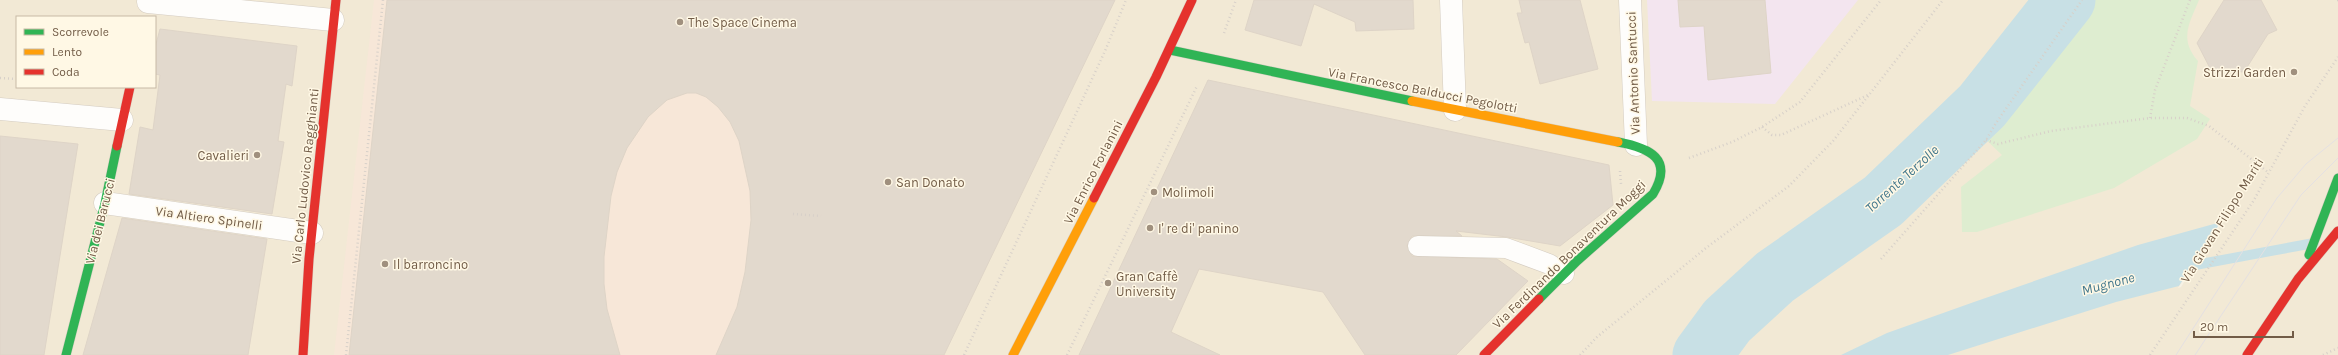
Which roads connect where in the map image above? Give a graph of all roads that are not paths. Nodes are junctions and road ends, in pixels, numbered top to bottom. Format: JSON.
{"nodes":[{"id":1,"x":1192,"y":0,"type":"edge"},
{"id":2,"x":1451,"y":0,"type":"edge"},
{"id":3,"x":1630,"y":0,"type":"edge"},
{"id":4,"x":147,"y":6,"type":"edge"},
{"id":5,"x":334,"y":10,"type":"edge"},
{"id":6,"x":1170,"y":50,"type":"junction"},
{"id":7,"x":130,"y":88,"type":"edge"},
{"id":8,"x":0,"y":109,"type":"edge"},
{"id":9,"x":1455,"y":110,"type":"junction"},
{"id":10,"x":122,"y":120,"type":"junction"},
{"id":11,"x":1636,"y":145,"type":"junction"},
{"id":12,"x":1662,"y":168,"type":"joint"},
{"id":13,"x":2338,"y":178,"type":"edge"},
{"id":14,"x":105,"y":204,"type":"junction"},
{"id":15,"x":2338,"y":231,"type":"edge"},
{"id":16,"x":312,"y":233,"type":"junction"},
{"id":17,"x":1418,"y":246,"type":"dead end"},
{"id":18,"x":1564,"y":274,"type":"junction"},
{"id":19,"x":2298,"y":279,"type":"junction"},
{"id":20,"x":2250,"y":353,"type":"edge"},
{"id":21,"x":66,"y":355,"type":"edge"},
{"id":22,"x":303,"y":355,"type":"edge"},
{"id":23,"x":1013,"y":355,"type":"edge"},
{"id":24,"x":1484,"y":355,"type":"edge"}],
"edges":[{"from":1,"to":6,"type":"street","name":"Via Enrico Forlanini"},
{"from":2,"to":9,"type":"street"},
{"from":3,"to":11,"type":"street","name":"Via Antonio Santucci"},
{"from":4,"to":5,"type":"street"},
{"from":5,"to":16,"type":"street","name":"Via Carlo Ludovico Ragghianti"},
{"from":6,"to":9,"type":"street","name":"Via Francesco Balducci Pegolotti"},
{"from":6,"to":23,"type":"street","name":"Via Enrico Forlanini"},
{"from":7,"to":10,"type":"street","name":"Via dei Barucci"},
{"from":8,"to":10,"type":"street"},
{"from":9,"to":11,"type":"street","name":"Via Francesco Balducci Pegolotti"},
{"from":10,"to":14,"type":"street","name":"Via dei Barucci"},
{"from":11,"to":12,"type":"street","name":"Via Francesco Balducci Pegolotti"},
{"from":12,"to":18,"type":"street","name":"Via Ferdinando Bonaventura Moggi"},
{"from":13,"to":19,"type":"street"},
{"from":14,"to":16,"type":"street","name":"Via Altiero Spinelli"},
{"from":14,"to":21,"type":"street","name":"Via dei Barucci"},
{"from":15,"to":19,"type":"street"},
{"from":16,"to":22,"type":"street","name":"Via Carlo Ludovico Ragghianti"},
{"from":17,"to":18,"type":"lane"},
{"from":18,"to":24,"type":"street","name":"Via Ferdinando Bonaventura Moggi"},
{"from":19,"to":20,"type":"street"}]}
